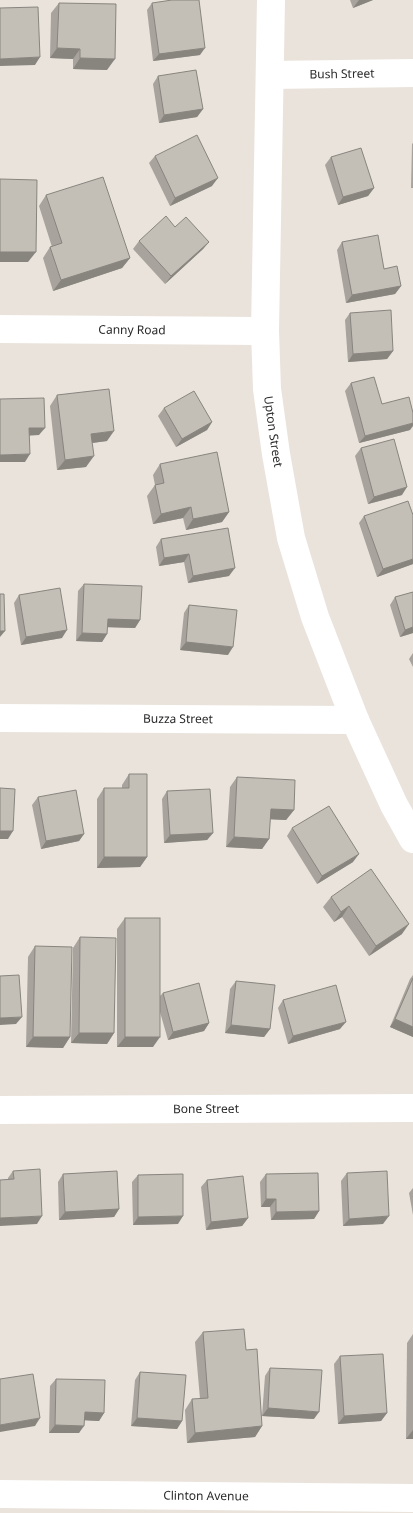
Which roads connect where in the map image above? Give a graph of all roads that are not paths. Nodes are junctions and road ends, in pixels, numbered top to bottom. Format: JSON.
{"nodes":[{"id":1,"x":271,"y":0,"type":"edge"},
{"id":2,"x":413,"y":74,"type":"edge"},
{"id":3,"x":271,"y":75,"type":"junction"},
{"id":4,"x":0,"y":330,"type":"edge"},
{"id":5,"x":266,"y":331,"type":"junction"},
{"id":6,"x":0,"y":718,"type":"edge"},
{"id":7,"x":355,"y":720,"type":"junction"},
{"id":8,"x":413,"y":839,"type":"edge"},
{"id":9,"x":413,"y":1108,"type":"edge"},
{"id":10,"x":0,"y":1110,"type":"edge"},
{"id":11,"x":0,"y":1494,"type":"edge"},
{"id":12,"x":413,"y":1498,"type":"edge"}],
"edges":[{"from":1,"to":3,"type":"street","name":"Upton Street"},
{"from":2,"to":3,"type":"street","name":"Bush Street"},
{"from":3,"to":5,"type":"street","name":"Upton Street"},
{"from":4,"to":5,"type":"street","name":"Canny Road"},
{"from":5,"to":7,"type":"street","name":"Upton Street"},
{"from":6,"to":7,"type":"street","name":"Buzza Street"},
{"from":7,"to":8,"type":"street","name":"Upton Street"},
{"from":9,"to":10,"type":"street","name":"Bone Street"},
{"from":11,"to":12,"type":"street","name":"Clinton Avenue"}]}
